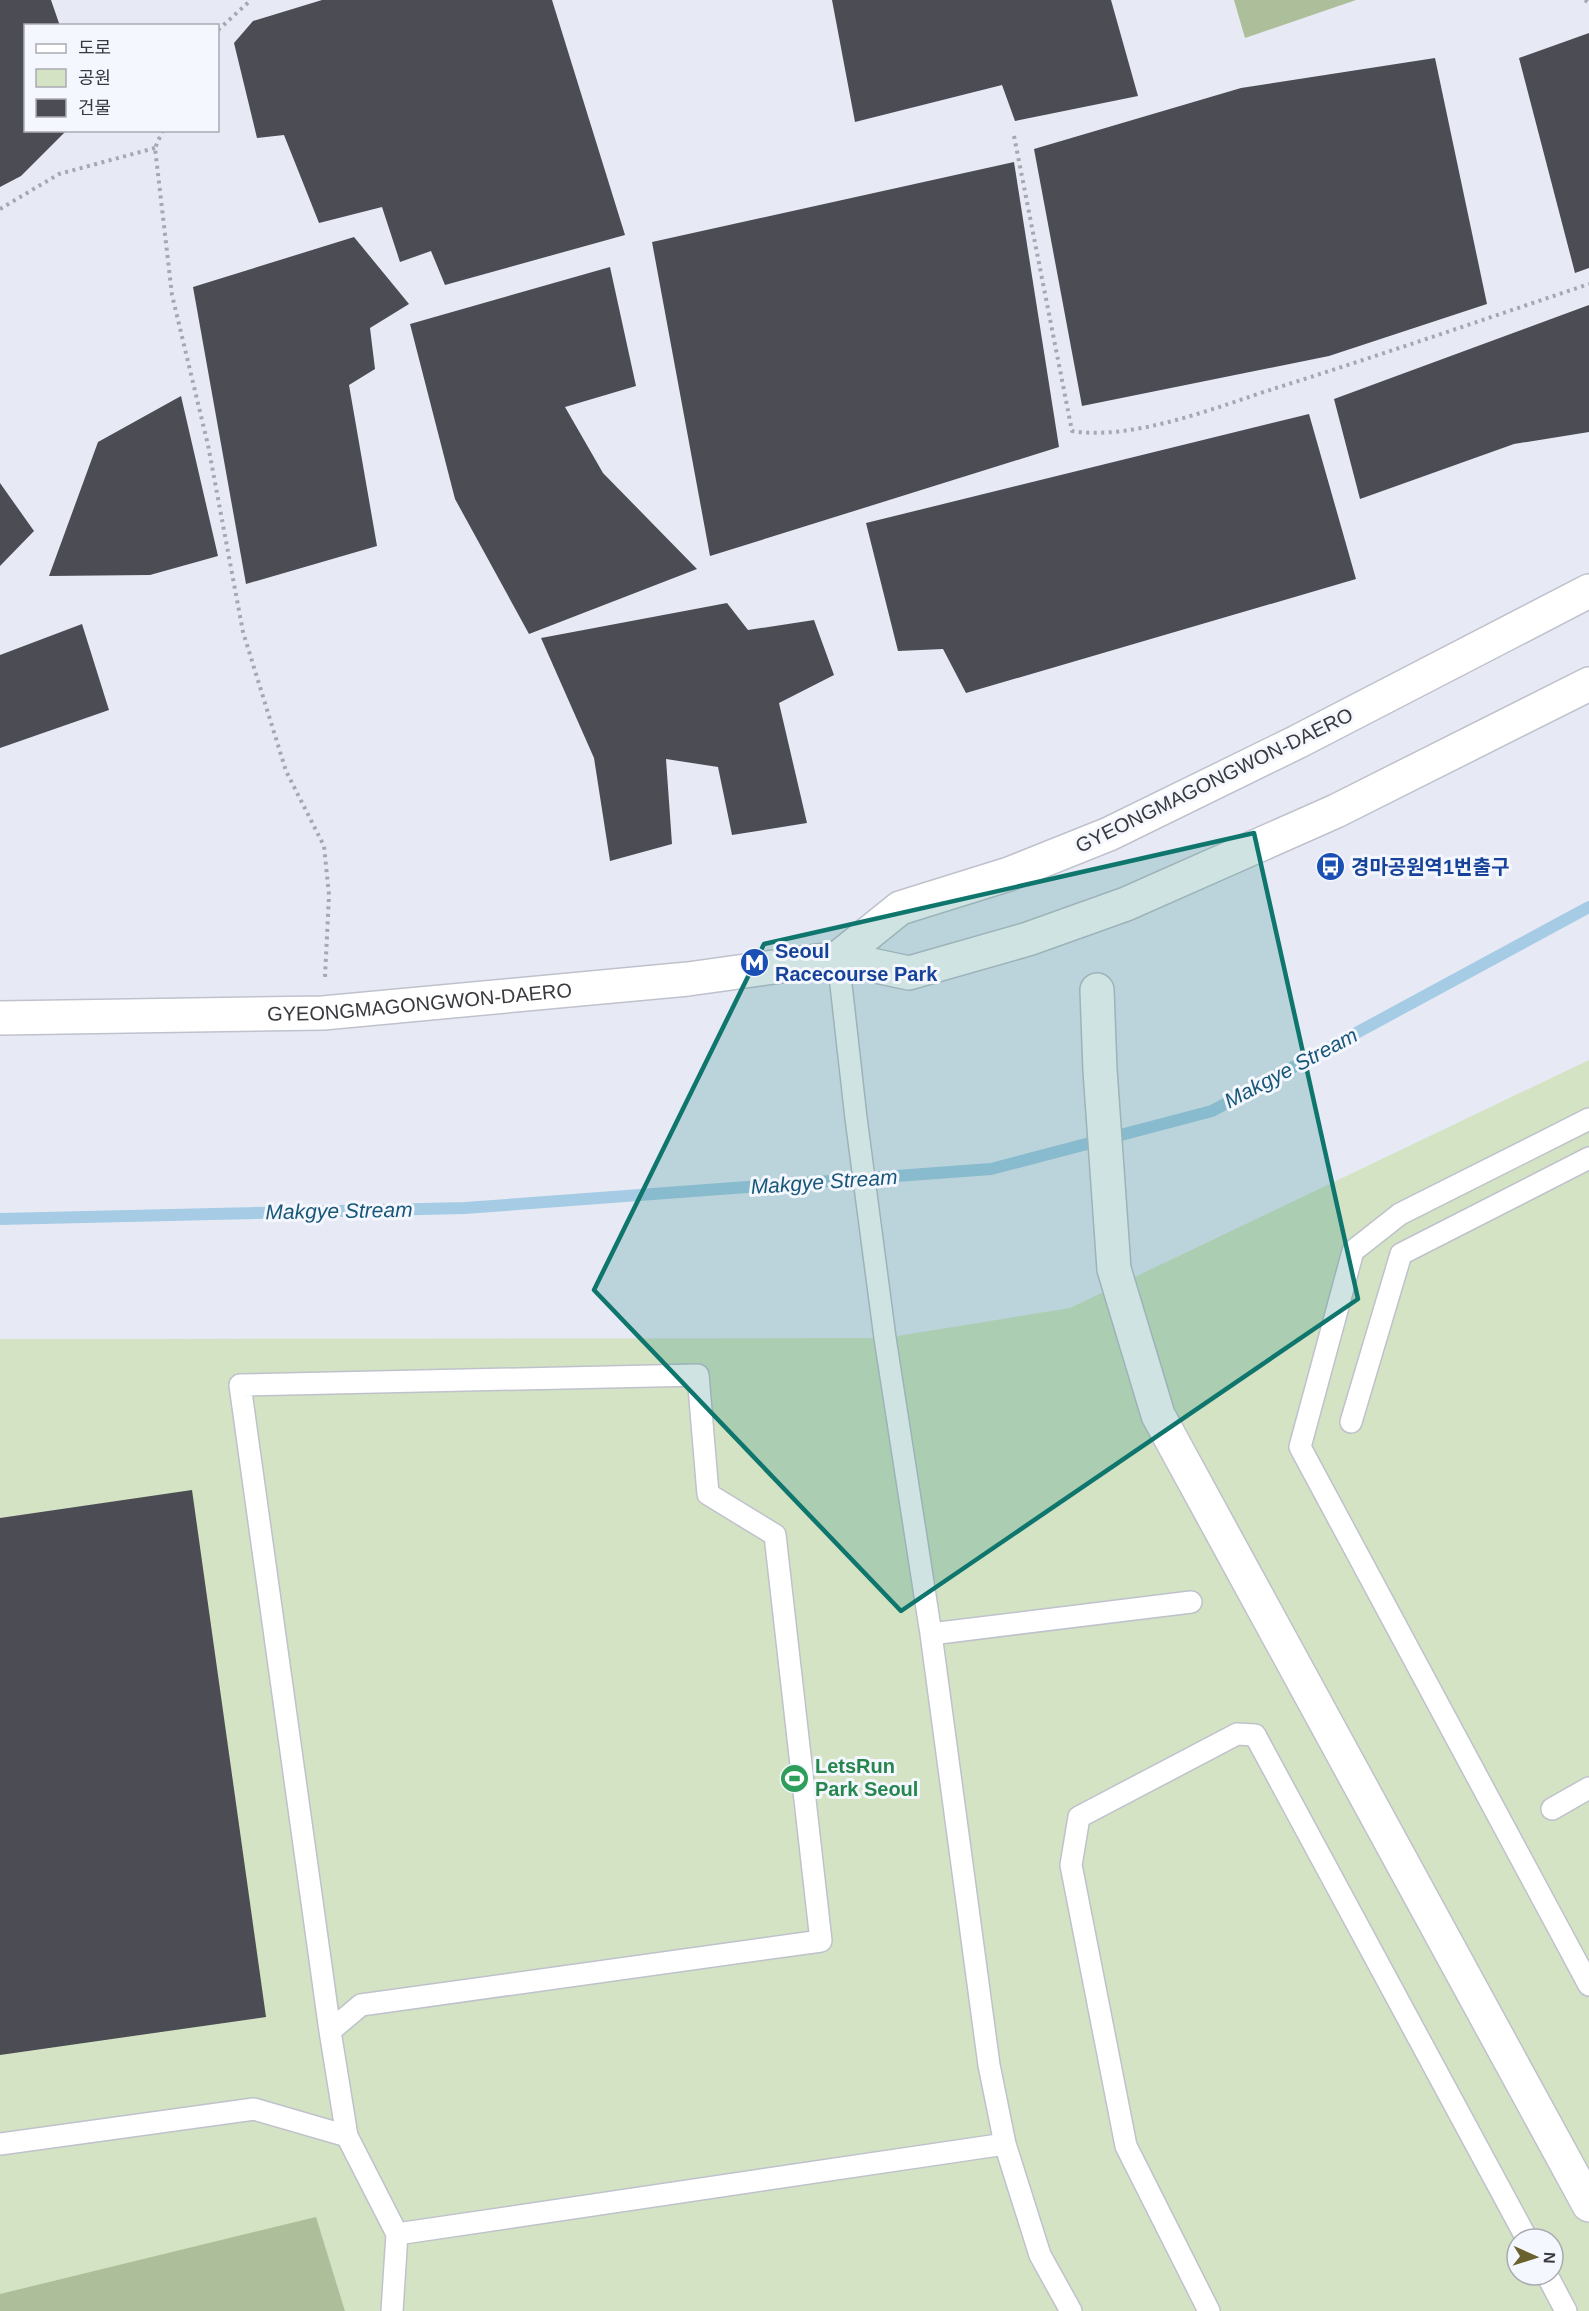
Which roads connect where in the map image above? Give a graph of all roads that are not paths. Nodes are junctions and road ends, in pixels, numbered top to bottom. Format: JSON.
{"nodes":[{"id":1,"x":1589,"y":591,"type":"edge"},
{"id":2,"x":1589,"y":684,"type":"edge"},
{"id":3,"x":838,"y":958,"type":"junction"},
{"id":4,"x":1097,"y":990,"type":"dead end"},
{"id":5,"x":0,"y":1018,"type":"edge"},
{"id":6,"x":1589,"y":1119,"type":"edge"},
{"id":7,"x":1589,"y":1158,"type":"edge"},
{"id":8,"x":1351,"y":1422,"type":"dead end"},
{"id":9,"x":1191,"y":1602,"type":"dead end"},
{"id":10,"x":931,"y":1634,"type":"junction"},
{"id":11,"x":1589,"y":1788,"type":"edge"},
{"id":12,"x":1552,"y":1809,"type":"dead end"},
{"id":13,"x":1589,"y":1985,"type":"edge"},
{"id":14,"x":330,"y":2031,"type":"junction"},
{"id":15,"x":347,"y":2136,"type":"junction"},
{"id":16,"x":0,"y":2144,"type":"edge"},
{"id":17,"x":1005,"y":2144,"type":"junction"},
{"id":18,"x":1589,"y":2205,"type":"edge"},
{"id":19,"x":1521,"y":2227,"type":"edge"},
{"id":20,"x":397,"y":2234,"type":"junction"},
{"id":21,"x":1553,"y":2287,"type":"edge"},
{"id":22,"x":392,"y":2311,"type":"edge"},
{"id":23,"x":1071,"y":2311,"type":"edge"},
{"id":24,"x":1209,"y":2311,"type":"edge"},
{"id":25,"x":1566,"y":2311,"type":"edge"}],
"edges":[{"from":1,"to":3,"type":"street","name":"GYEONGMAGONGWON-DAERO"},
{"from":2,"to":3,"type":"street","name":"GYEONGMAGONGWON-DAERO"},
{"from":3,"to":5,"type":"street","name":"GYEONGMAGONGWON-DAERO"},
{"from":3,"to":10,"type":"lane"},
{"from":4,"to":18,"type":"street"},
{"from":6,"to":13,"type":"lane"},
{"from":7,"to":8,"type":"lane"},
{"from":9,"to":10,"type":"lane"},
{"from":10,"to":17,"type":"lane"},
{"from":11,"to":12,"type":"lane"},
{"from":14,"to":14,"type":"lane"},
{"from":14,"to":15,"type":"lane"},
{"from":15,"to":16,"type":"lane"},
{"from":15,"to":20,"type":"lane"},
{"from":17,"to":20,"type":"lane"},
{"from":17,"to":23,"type":"lane"},
{"from":19,"to":24,"type":"lane"},
{"from":20,"to":22,"type":"lane"},
{"from":21,"to":25,"type":"lane"}]}
